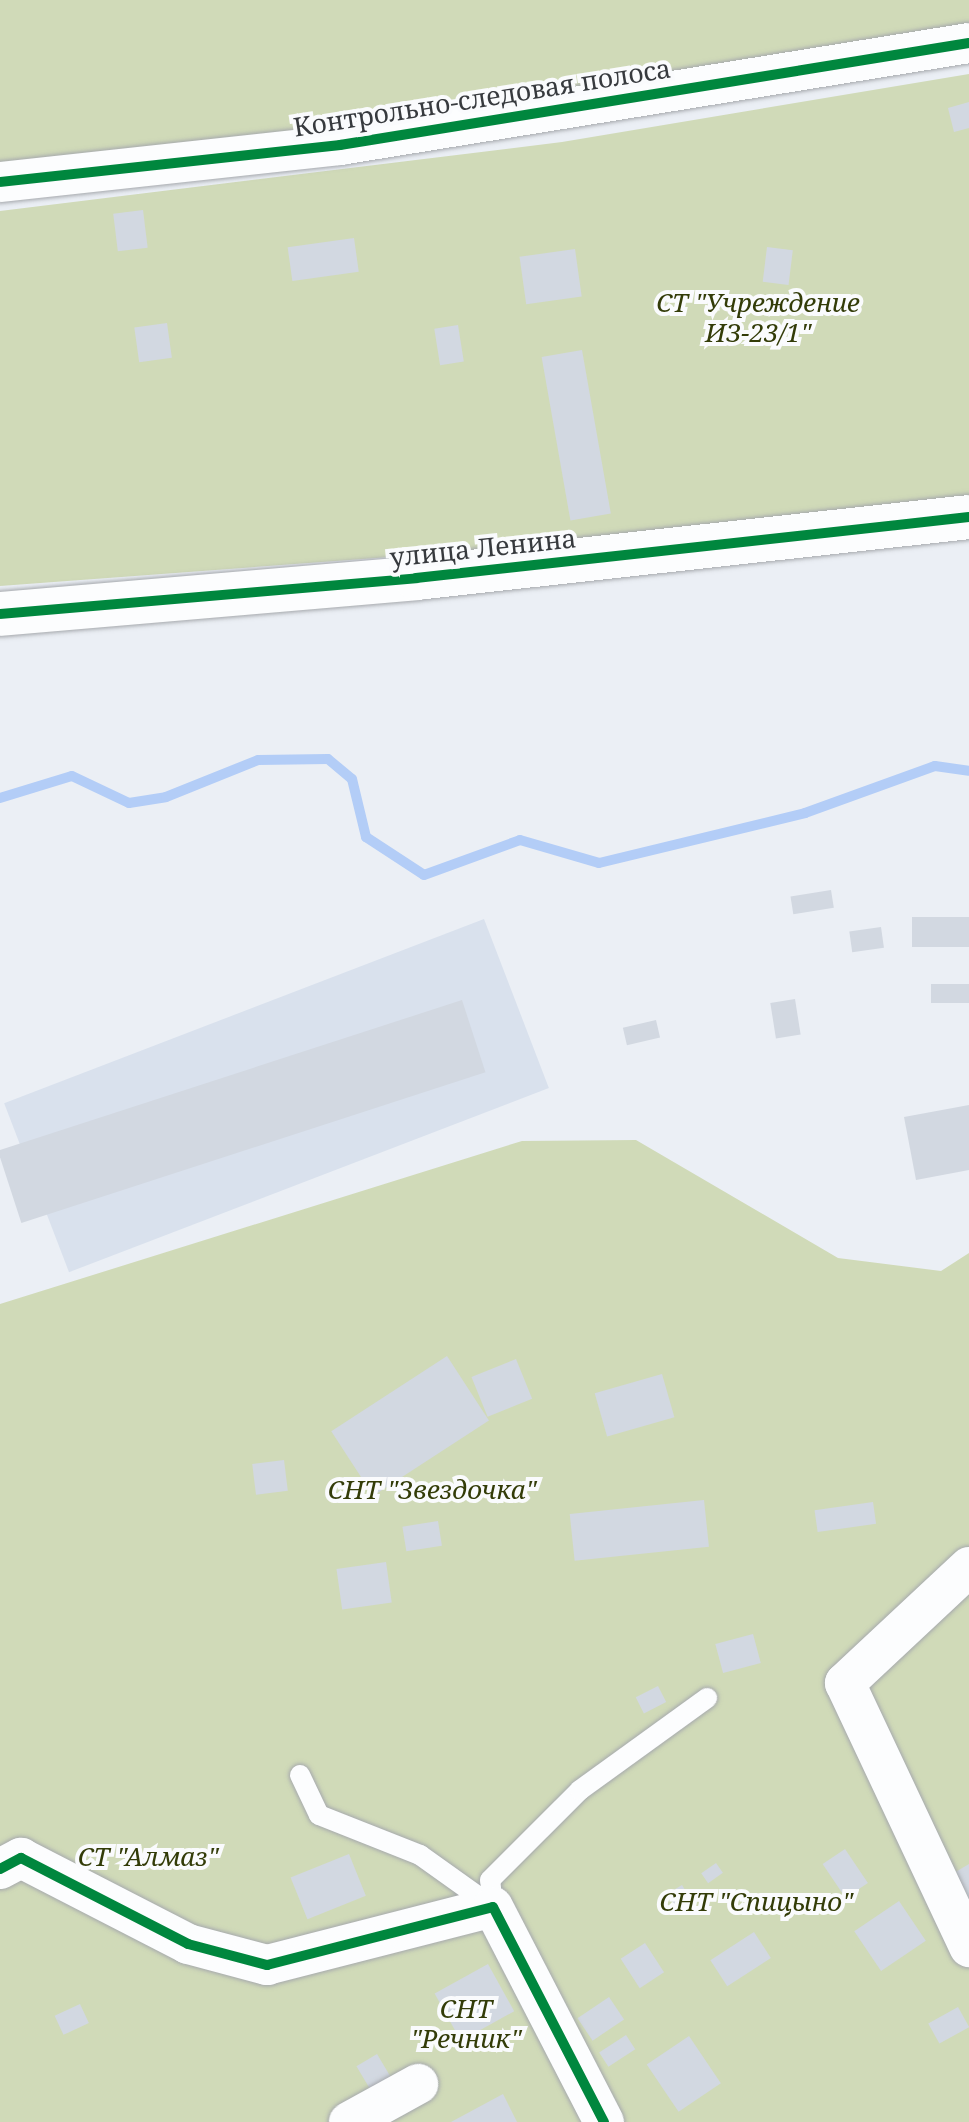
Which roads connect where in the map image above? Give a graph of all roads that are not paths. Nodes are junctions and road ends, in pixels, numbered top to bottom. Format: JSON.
{"nodes":[{"id":1,"x":969,"y":43,"type":"edge"},
{"id":2,"x":0,"y":182,"type":"edge"},
{"id":3,"x":969,"y":517,"type":"edge"},
{"id":4,"x":0,"y":614,"type":"edge"},
{"id":5,"x":969,"y":1567,"type":"edge"},
{"id":6,"x":707,"y":1698,"type":"dead end"},
{"id":7,"x":300,"y":1775,"type":"dead end"},
{"id":8,"x":0,"y":1869,"type":"edge"},
{"id":9,"x":493,"y":1907,"type":"junction"},
{"id":10,"x":969,"y":1947,"type":"edge"},
{"id":11,"x":418,"y":2084,"type":"dead end"},
{"id":12,"x":349,"y":2122,"type":"edge"},
{"id":13,"x":604,"y":2122,"type":"edge"}],
"edges":[{"from":1,"to":2,"type":"street","name":"Контрольно-следовая полоса"},
{"from":3,"to":4,"type":"street","name":"улица Ленина"},
{"from":5,"to":10,"type":"street"},
{"from":6,"to":9,"type":"lane"},
{"from":7,"to":9,"type":"lane"},
{"from":8,"to":9,"type":"street"},
{"from":9,"to":13,"type":"street"},
{"from":11,"to":12,"type":"street"}]}
